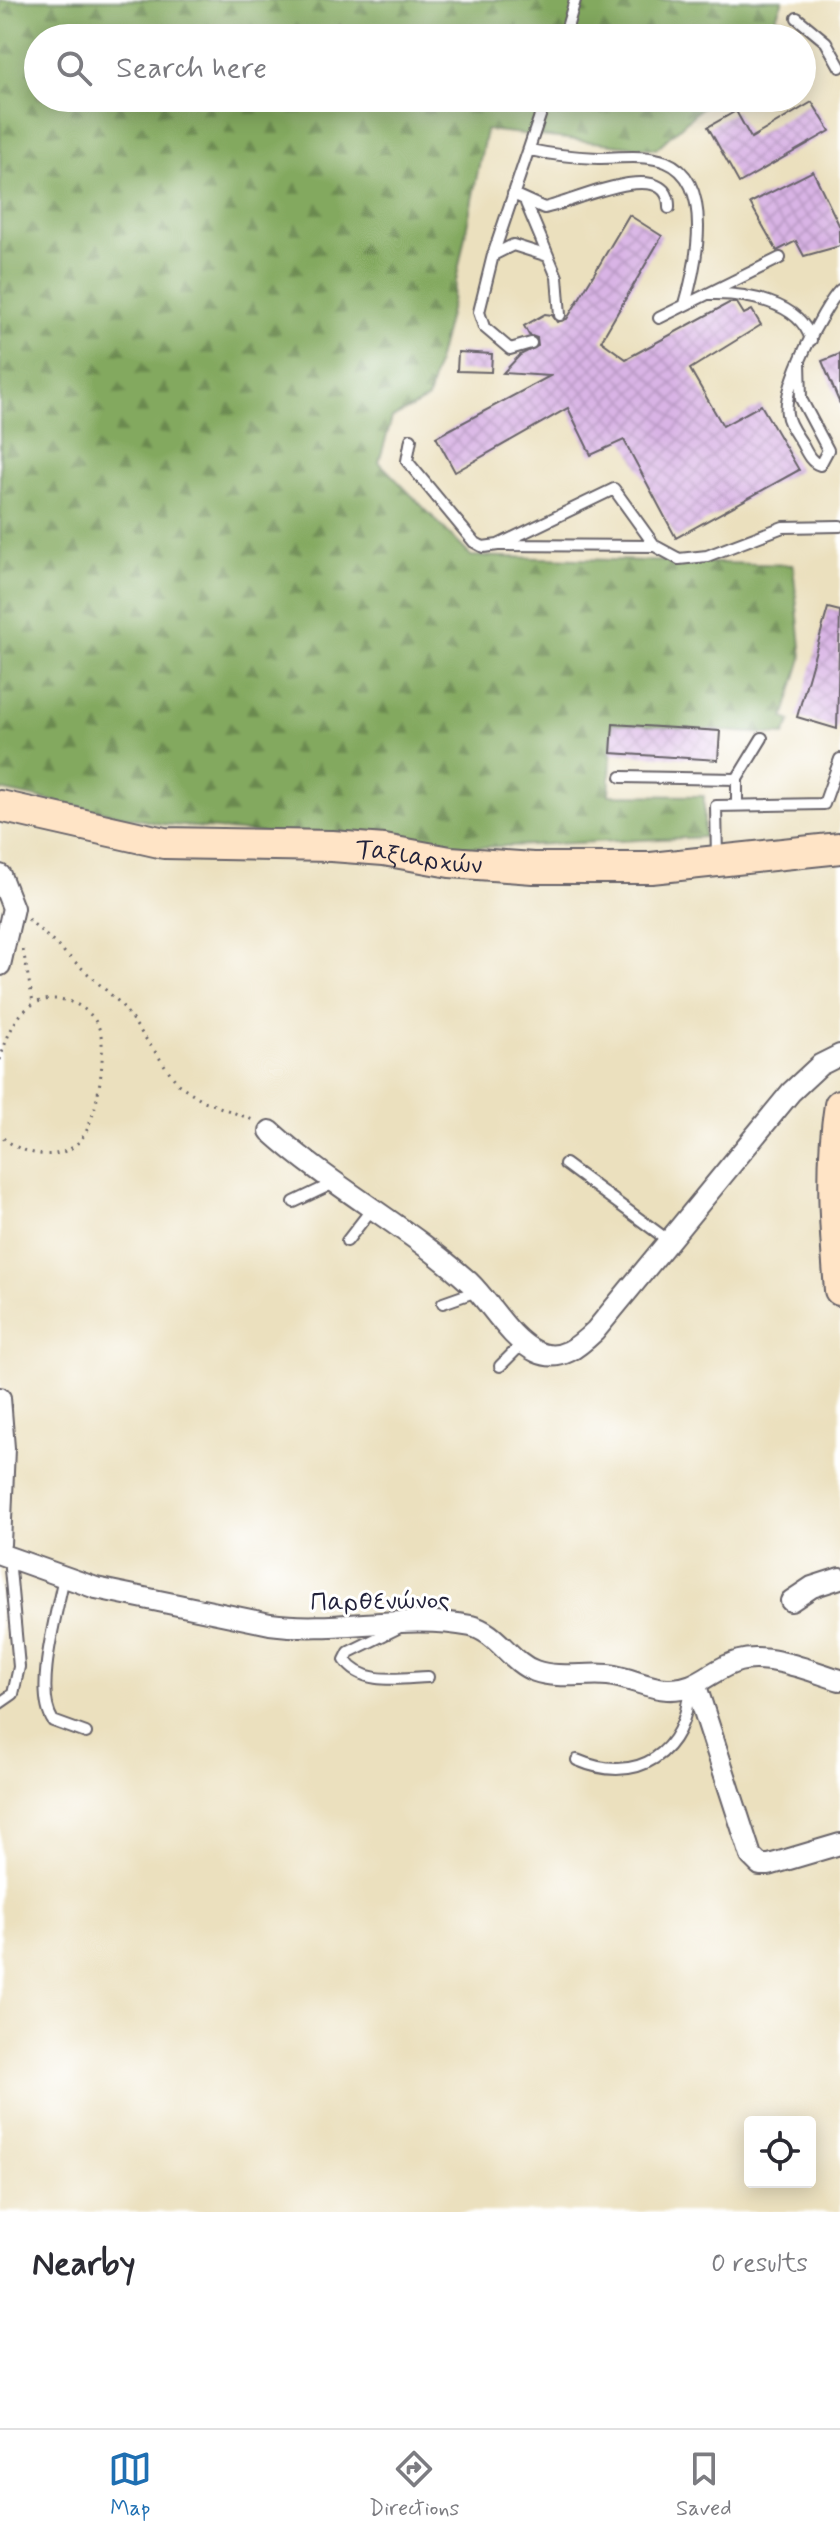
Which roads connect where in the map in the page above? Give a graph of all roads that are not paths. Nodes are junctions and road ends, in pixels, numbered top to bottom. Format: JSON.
{"nodes":[{"id":1,"x":575,"y":0,"type":"edge"},
{"id":2,"x":797,"y":18,"type":"dead end"},
{"id":3,"x":568,"y":24,"type":"edge"},
{"id":4,"x":804,"y":24,"type":"edge"},
{"id":5,"x":816,"y":34,"type":"edge"},
{"id":6,"x":840,"y":67,"type":"edge"},
{"id":7,"x":542,"y":112,"type":"edge"},
{"id":8,"x":530,"y":150,"type":"junction"},
{"id":9,"x":513,"y":194,"type":"junction"},
{"id":10,"x":526,"y":203,"type":"junction"},
{"id":11,"x":669,"y":208,"type":"dead end"},
{"id":12,"x":493,"y":255,"type":"junction"},
{"id":13,"x":548,"y":256,"type":"junction"},
{"id":14,"x":780,"y":258,"type":"dead end"},
{"id":15,"x":840,"y":290,"type":"edge"},
{"id":16,"x":706,"y":294,"type":"junction"},
{"id":17,"x":685,"y":304,"type":"junction"},
{"id":18,"x":560,"y":315,"type":"dead end"},
{"id":19,"x":659,"y":318,"type":"dead end"},
{"id":20,"x":811,"y":340,"type":"junction"},
{"id":21,"x":531,"y":343,"type":"dead end"},
{"id":22,"x":800,"y":362,"type":"junction"},
{"id":23,"x":411,"y":439,"type":"dead end"},
{"id":24,"x":840,"y":526,"type":"edge"},
{"id":25,"x":498,"y":545,"type":"junction"},
{"id":26,"x":655,"y":546,"type":"junction"},
{"id":27,"x":762,"y":738,"type":"dead end"},
{"id":28,"x":840,"y":759,"type":"edge"},
{"id":29,"x":621,"y":777,"type":"dead end"},
{"id":30,"x":737,"y":779,"type":"junction"},
{"id":31,"x":0,"y":806,"type":"edge"},
{"id":32,"x":737,"y":806,"type":"junction"},
{"id":33,"x":840,"y":848,"type":"edge"},
{"id":34,"x":717,"y":861,"type":"junction"},
{"id":35,"x":0,"y":875,"type":"edge"},
{"id":36,"x":0,"y":965,"type":"edge"},
{"id":37,"x":840,"y":1055,"type":"edge"},
{"id":38,"x":840,"y":1105,"type":"edge"},
{"id":39,"x":270,"y":1131,"type":"road end"},
{"id":40,"x":565,"y":1164,"type":"dead end"},
{"id":41,"x":334,"y":1183,"type":"junction"},
{"id":42,"x":294,"y":1202,"type":"dead end"},
{"id":43,"x":371,"y":1210,"type":"junction"},
{"id":44,"x":347,"y":1241,"type":"dead end"},
{"id":45,"x":669,"y":1241,"type":"junction"},
{"id":46,"x":840,"y":1290,"type":"edge"},
{"id":47,"x":477,"y":1291,"type":"junction"},
{"id":48,"x":443,"y":1303,"type":"dead end"},
{"id":49,"x":524,"y":1342,"type":"junction"},
{"id":50,"x":500,"y":1366,"type":"dead end"},
{"id":51,"x":0,"y":1398,"type":"edge"},
{"id":52,"x":3,"y":1551,"type":"edge"},
{"id":53,"x":64,"y":1576,"type":"junction"},
{"id":54,"x":840,"y":1578,"type":"edge"},
{"id":55,"x":791,"y":1601,"type":"dead end"},
{"id":56,"x":407,"y":1623,"type":"junction"},
{"id":57,"x":428,"y":1677,"type":"dead end"},
{"id":58,"x":840,"y":1680,"type":"edge"},
{"id":59,"x":692,"y":1687,"type":"junction"},
{"id":60,"x":0,"y":1703,"type":"edge"},
{"id":61,"x":86,"y":1733,"type":"dead end"},
{"id":62,"x":577,"y":1760,"type":"dead end"},
{"id":63,"x":840,"y":1844,"type":"edge"}],
"edges":[{"from":1,"to":3,"type":"lane"},
{"from":2,"to":4,"type":"lane"},
{"from":5,"to":6,"type":"lane"},
{"from":7,"to":8,"type":"lane"},
{"from":8,"to":9,"type":"lane"},
{"from":8,"to":17,"type":"lane"},
{"from":9,"to":10,"type":"lane"},
{"from":9,"to":12,"type":"lane"},
{"from":10,"to":11,"type":"lane"},
{"from":10,"to":13,"type":"lane"},
{"from":12,"to":13,"type":"lane"},
{"from":12,"to":21,"type":"lane"},
{"from":13,"to":18,"type":"lane"},
{"from":14,"to":16,"type":"lane"},
{"from":15,"to":20,"type":"lane"},
{"from":16,"to":17,"type":"lane"},
{"from":16,"to":20,"type":"lane"},
{"from":17,"to":19,"type":"lane"},
{"from":20,"to":22,"type":"lane"},
{"from":22,"to":22,"type":"lane"},
{"from":23,"to":25,"type":"lane"},
{"from":24,"to":26,"type":"lane"},
{"from":25,"to":26,"type":"lane"},
{"from":25,"to":26,"type":"lane"},
{"from":27,"to":30,"type":"lane"},
{"from":28,"to":32,"type":"lane"},
{"from":29,"to":30,"type":"lane"},
{"from":30,"to":32,"type":"lane"},
{"from":31,"to":34,"type":"street","name":"Ταξιαρχών"},
{"from":32,"to":34,"type":"lane"},
{"from":33,"to":34,"type":"street","name":"Ταξιαρχών"},
{"from":35,"to":36,"type":"street"},
{"from":37,"to":45,"type":"street"},
{"from":38,"to":46,"type":"street"},
{"from":39,"to":41,"type":"street"},
{"from":40,"to":45,"type":"lane"},
{"from":41,"to":42,"type":"lane"},
{"from":41,"to":43,"type":"street"},
{"from":43,"to":44,"type":"lane"},
{"from":43,"to":47,"type":"street"},
{"from":45,"to":49,"type":"street"},
{"from":47,"to":48,"type":"lane"},
{"from":47,"to":49,"type":"street"},
{"from":49,"to":50,"type":"lane"},
{"from":51,"to":52,"type":"street"},
{"from":52,"to":53,"type":"street","name":"Παρθενώνος"},
{"from":52,"to":60,"type":"lane"},
{"from":53,"to":56,"type":"street","name":"Παρθενώνος"},
{"from":53,"to":61,"type":"lane"},
{"from":54,"to":55,"type":"street"},
{"from":56,"to":57,"type":"lane"},
{"from":56,"to":59,"type":"street","name":"Παρθενώνος"},
{"from":58,"to":59,"type":"street"},
{"from":59,"to":62,"type":"lane"},
{"from":59,"to":63,"type":"street"}]}
